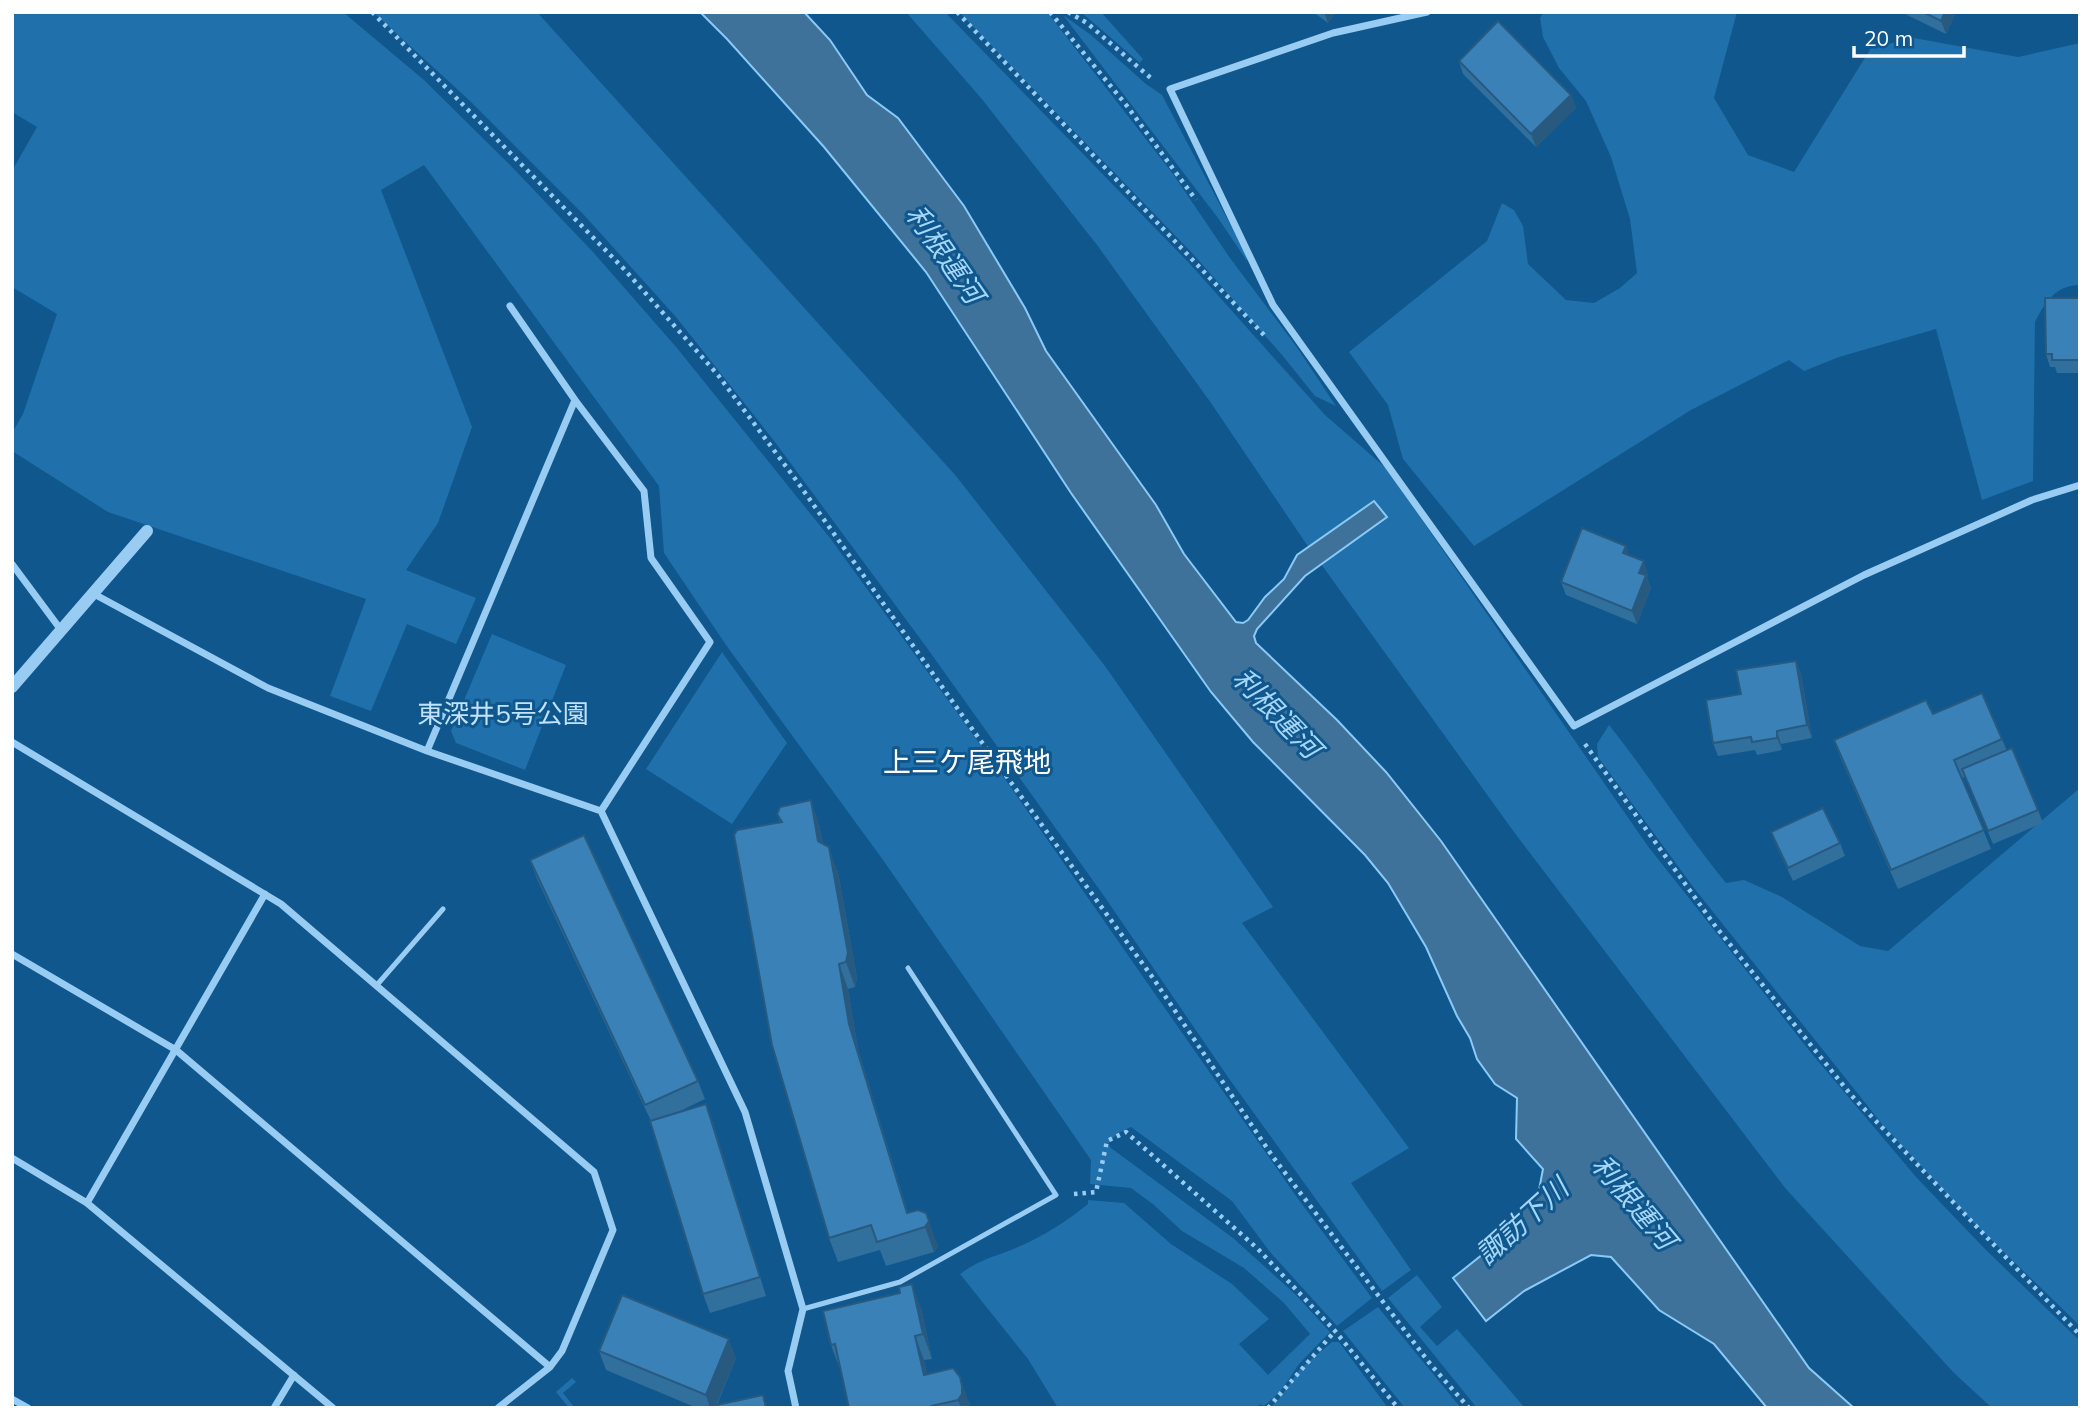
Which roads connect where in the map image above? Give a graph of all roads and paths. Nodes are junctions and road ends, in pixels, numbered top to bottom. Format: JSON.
{"nodes":[{"id":1,"x":372,"y":12,"type":"edge"},
{"id":2,"x":957,"y":12,"type":"edge"},
{"id":3,"x":1050,"y":12,"type":"edge"},
{"id":4,"x":1068,"y":12,"type":"edge"},
{"id":5,"x":1427,"y":12,"type":"edge"},
{"id":6,"x":1170,"y":89,"type":"junction"},
{"id":7,"x":1198,"y":202,"type":"dead end"},
{"id":8,"x":510,"y":306,"type":"dead end"},
{"id":9,"x":1264,"y":335,"type":"dead end"},
{"id":10,"x":575,"y":400,"type":"junction"},
{"id":11,"x":2080,"y":485,"type":"edge"},
{"id":12,"x":147,"y":531,"type":"dead end"},
{"id":13,"x":12,"y":564,"type":"edge"},
{"id":14,"x":94,"y":594,"type":"junction"},
{"id":15,"x":61,"y":630,"type":"junction"},
{"id":16,"x":12,"y":687,"type":"edge"},
{"id":17,"x":1574,"y":726,"type":"junction"},
{"id":18,"x":12,"y":742,"type":"edge"},
{"id":19,"x":427,"y":751,"type":"junction"},
{"id":20,"x":601,"y":811,"type":"junction"},
{"id":21,"x":265,"y":894,"type":"junction"},
{"id":22,"x":443,"y":909,"type":"dead end"},
{"id":23,"x":12,"y":954,"type":"edge"},
{"id":24,"x":908,"y":968,"type":"dead end"},
{"id":25,"x":376,"y":986,"type":"junction"},
{"id":26,"x":176,"y":1050,"type":"junction"},
{"id":27,"x":12,"y":1158,"type":"edge"},
{"id":28,"x":1056,"y":1195,"type":"junction"},
{"id":29,"x":88,"y":1203,"type":"junction"},
{"id":30,"x":803,"y":1309,"type":"junction"},
{"id":31,"x":1335,"y":1331,"type":"junction"},
{"id":32,"x":2080,"y":1335,"type":"edge"},
{"id":33,"x":550,"y":1367,"type":"junction"},
{"id":34,"x":294,"y":1375,"type":"junction"},
{"id":35,"x":12,"y":1399,"type":"edge"},
{"id":36,"x":27,"y":1408,"type":"edge"},
{"id":37,"x":274,"y":1408,"type":"edge"},
{"id":38,"x":332,"y":1408,"type":"edge"},
{"id":39,"x":498,"y":1408,"type":"edge"},
{"id":40,"x":796,"y":1408,"type":"edge"},
{"id":41,"x":1268,"y":1408,"type":"edge"},
{"id":42,"x":1398,"y":1408,"type":"edge"},
{"id":43,"x":1469,"y":1408,"type":"edge"}],
"edges":[{"from":1,"to":43,"type":"path"},
{"from":2,"to":9,"type":"path"},
{"from":3,"to":7,"type":"path"},
{"from":4,"to":6,"type":"path"},
{"from":5,"to":6,"type":"street"},
{"from":6,"to":17,"type":"street"},
{"from":8,"to":10,"type":"street"},
{"from":10,"to":19,"type":"street"},
{"from":10,"to":20,"type":"street"},
{"from":11,"to":17,"type":"street"},
{"from":12,"to":14,"type":"street"},
{"from":13,"to":15,"type":"street"},
{"from":14,"to":15,"type":"street"},
{"from":14,"to":19,"type":"street"},
{"from":15,"to":16,"type":"street"},
{"from":17,"to":32,"type":"path"},
{"from":18,"to":21,"type":"street"},
{"from":19,"to":20,"type":"street"},
{"from":20,"to":30,"type":"street"},
{"from":21,"to":25,"type":"street"},
{"from":21,"to":26,"type":"street"},
{"from":22,"to":25,"type":"lane"},
{"from":23,"to":26,"type":"street"},
{"from":24,"to":28,"type":"lane"},
{"from":25,"to":33,"type":"street"},
{"from":26,"to":29,"type":"street"},
{"from":26,"to":33,"type":"street"},
{"from":27,"to":29,"type":"street"},
{"from":28,"to":30,"type":"lane"},
{"from":28,"to":31,"type":"path"},
{"from":29,"to":34,"type":"street"},
{"from":30,"to":40,"type":"street"},
{"from":31,"to":41,"type":"path"},
{"from":31,"to":42,"type":"path"},
{"from":33,"to":39,"type":"street"},
{"from":34,"to":37,"type":"street"},
{"from":34,"to":38,"type":"street"},
{"from":35,"to":36,"type":"street"}]}
